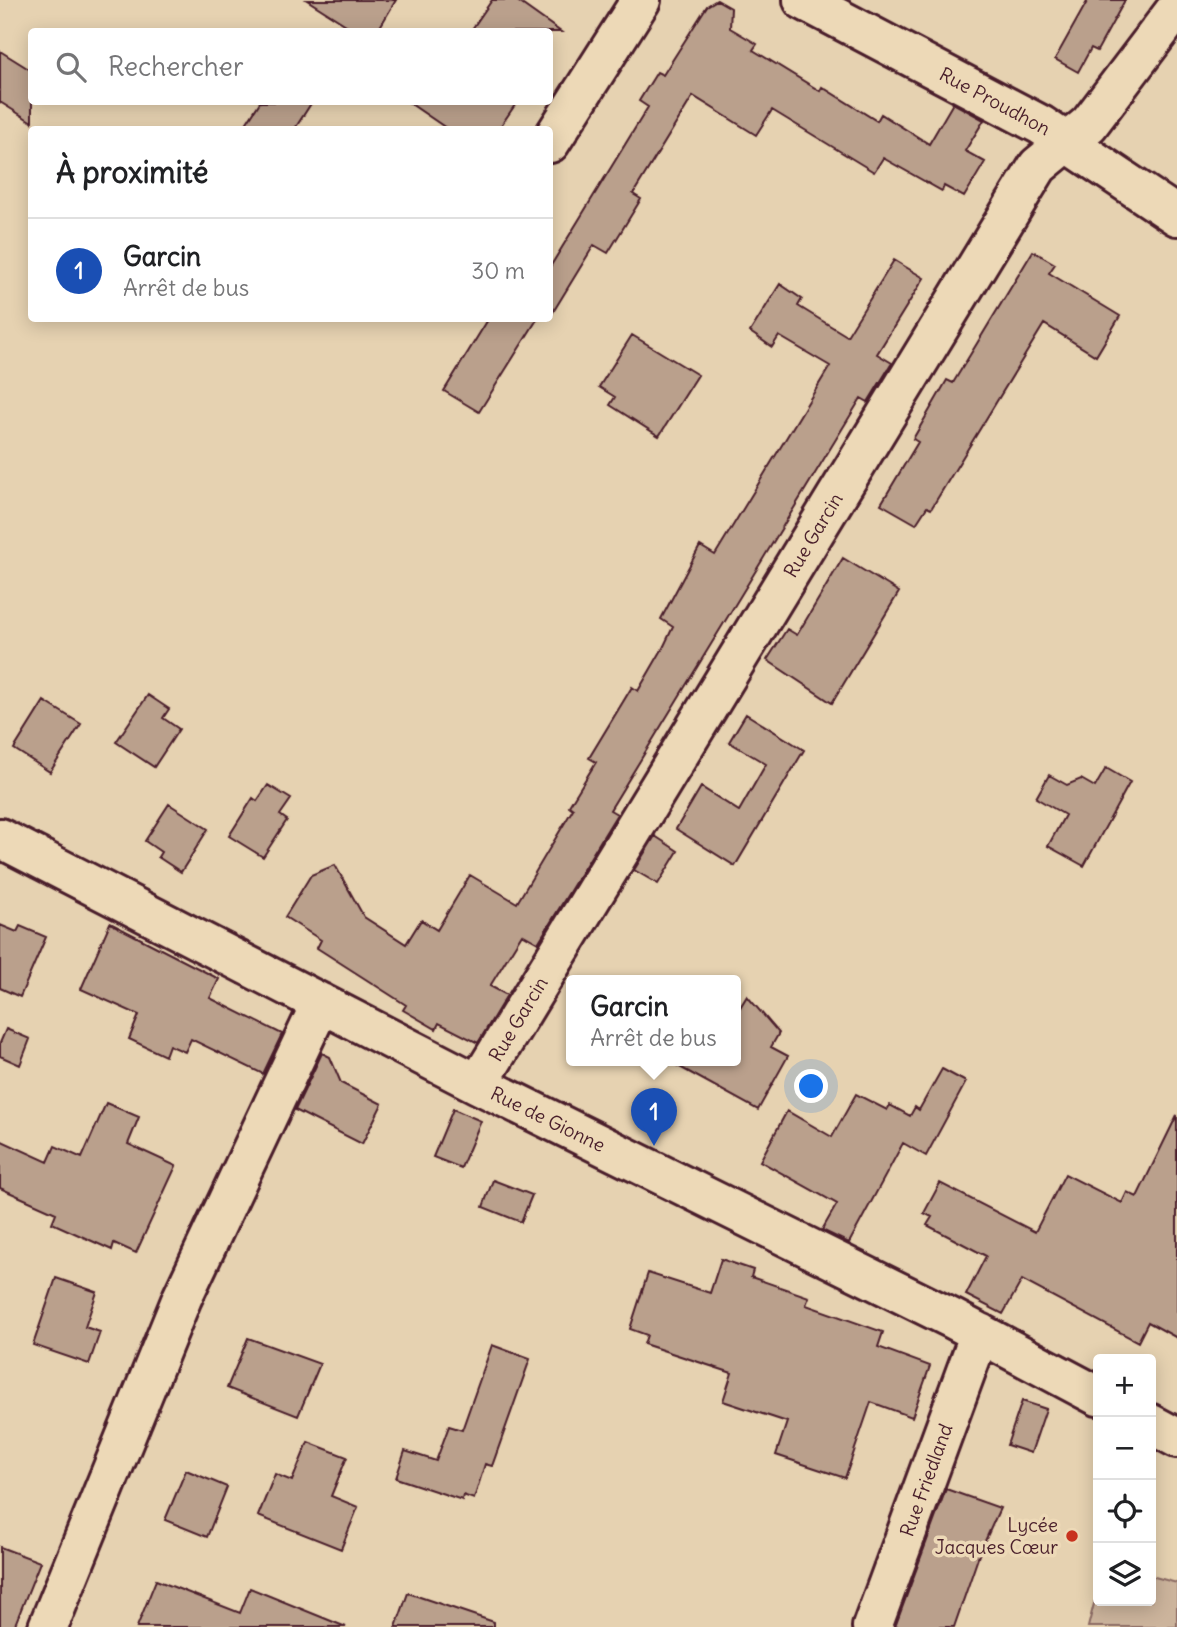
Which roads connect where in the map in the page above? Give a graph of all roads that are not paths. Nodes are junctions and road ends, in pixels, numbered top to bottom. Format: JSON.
{"nodes":[{"id":1,"x":641,"y":0,"type":"edge"},
{"id":2,"x":803,"y":0,"type":"edge"},
{"id":3,"x":1177,"y":8,"type":"edge"},
{"id":4,"x":553,"y":138,"type":"edge"},
{"id":5,"x":1068,"y":141,"type":"junction"},
{"id":6,"x":1177,"y":216,"type":"edge"},
{"id":7,"x":0,"y":838,"type":"edge"},
{"id":8,"x":321,"y":1003,"type":"junction"},
{"id":9,"x":478,"y":1084,"type":"junction"},
{"id":10,"x":980,"y":1333,"type":"junction"},
{"id":11,"x":1093,"y":1393,"type":"edge"},
{"id":12,"x":1156,"y":1427,"type":"edge"},
{"id":13,"x":1177,"y":1438,"type":"edge"},
{"id":14,"x":48,"y":1627,"type":"edge"},
{"id":15,"x":872,"y":1627,"type":"edge"}],
"edges":[{"from":1,"to":4,"type":"street"},
{"from":2,"to":5,"type":"street","name":"Rue Proudhon"},
{"from":3,"to":5,"type":"street","name":"Rue Garcin"},
{"from":5,"to":6,"type":"street","name":"Rue Proudhon"},
{"from":5,"to":9,"type":"street","name":"Rue Garcin"},
{"from":7,"to":8,"type":"street","name":"Rue de Gionne"},
{"from":8,"to":9,"type":"street","name":"Rue de Gionne"},
{"from":8,"to":14,"type":"street"},
{"from":9,"to":10,"type":"street","name":"Rue de Gionne"},
{"from":10,"to":11,"type":"street","name":"Rue de Gionne"},
{"from":10,"to":15,"type":"street","name":"Rue Friedland"},
{"from":12,"to":13,"type":"street"}]}
